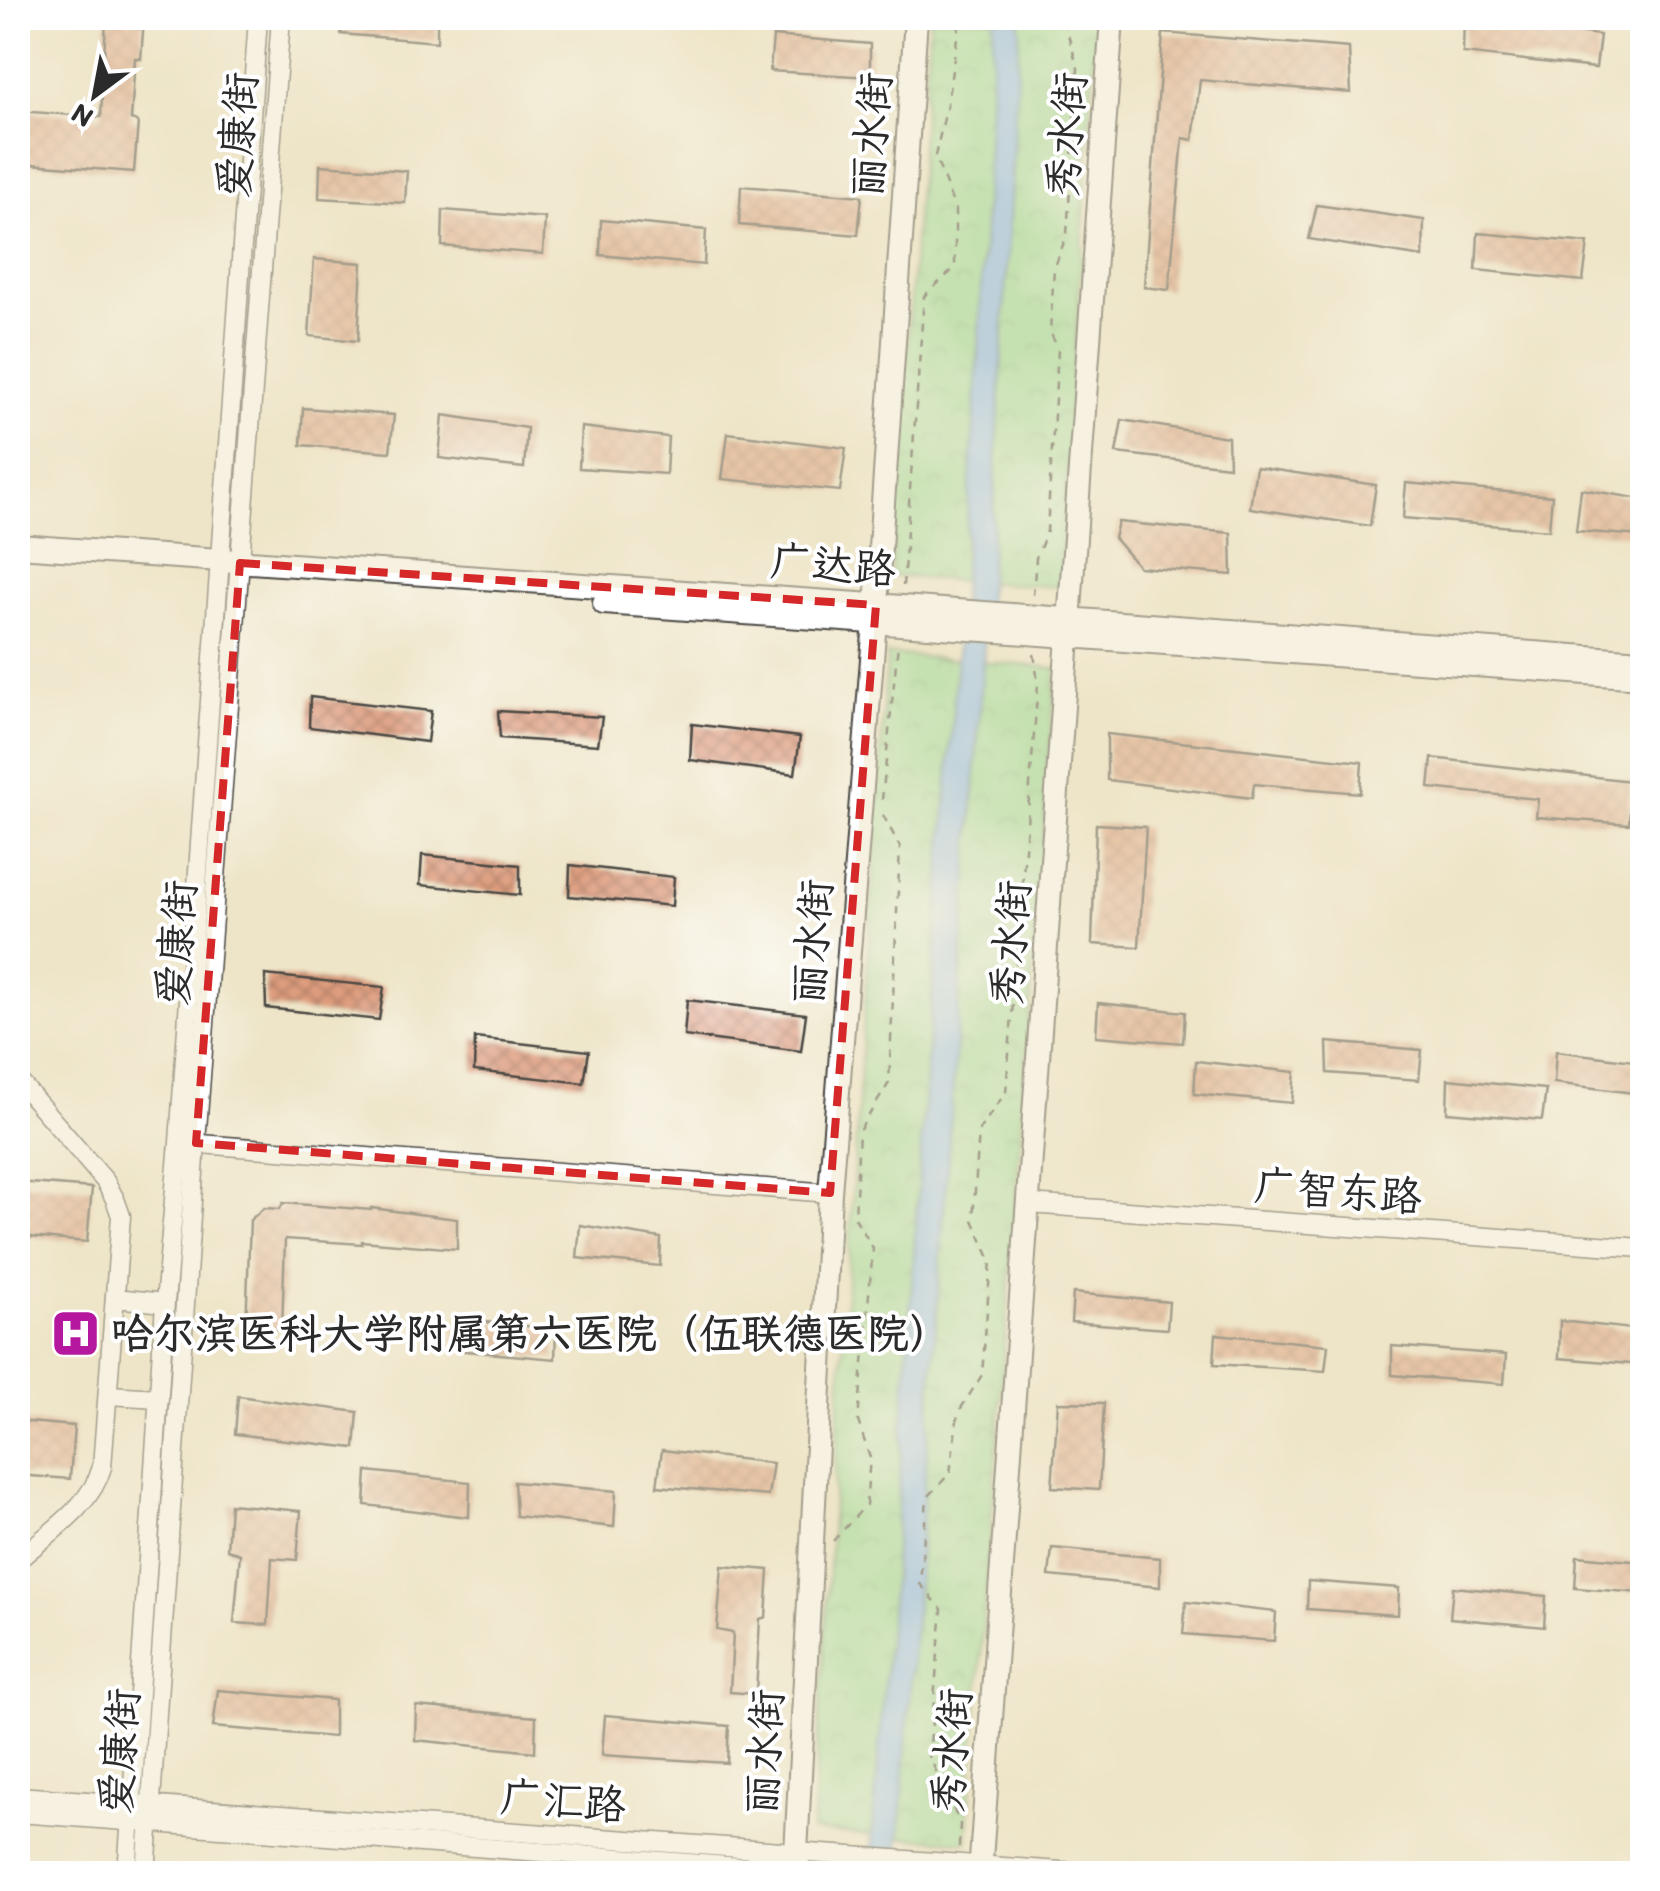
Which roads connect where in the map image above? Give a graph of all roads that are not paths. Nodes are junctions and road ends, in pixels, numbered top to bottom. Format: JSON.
{"nodes":[{"id":1,"x":258,"y":18,"type":"edge"},
{"id":2,"x":281,"y":18,"type":"edge"},
{"id":3,"x":916,"y":18,"type":"edge"},
{"id":4,"x":1112,"y":18,"type":"edge"},
{"id":5,"x":18,"y":546,"type":"edge"},
{"id":6,"x":18,"y":562,"type":"edge"},
{"id":7,"x":229,"y":570,"type":"junction"},
{"id":8,"x":875,"y":613,"type":"junction"},
{"id":9,"x":1069,"y":627,"type":"junction"},
{"id":10,"x":1642,"y":661,"type":"edge"},
{"id":11,"x":1642,"y":677,"type":"edge"},
{"id":12,"x":18,"y":1080,"type":"edge"},
{"id":13,"x":188,"y":1143,"type":"junction"},
{"id":14,"x":830,"y":1193,"type":"junction"},
{"id":15,"x":1030,"y":1204,"type":"junction"},
{"id":16,"x":1642,"y":1248,"type":"edge"},
{"id":17,"x":115,"y":1298,"type":"junction"},
{"id":18,"x":165,"y":1302,"type":"junction"},
{"id":19,"x":108,"y":1394,"type":"junction"},
{"id":20,"x":159,"y":1398,"type":"junction"},
{"id":21,"x":18,"y":1560,"type":"edge"},
{"id":22,"x":18,"y":1796,"type":"edge"},
{"id":23,"x":18,"y":1813,"type":"edge"},
{"id":24,"x":140,"y":1814,"type":"junction"},
{"id":25,"x":797,"y":1866,"type":"edge"},
{"id":26,"x":973,"y":1867,"type":"edge"},
{"id":27,"x":127,"y":1874,"type":"edge"},
{"id":28,"x":146,"y":1874,"type":"edge"},
{"id":29,"x":835,"y":1874,"type":"edge"},
{"id":30,"x":1103,"y":1874,"type":"edge"}],
"edges":[{"from":1,"to":7,"type":"street","name":"爱康街"},
{"from":2,"to":7,"type":"street","name":"爱康街"},
{"from":3,"to":8,"type":"main road","name":"丽水街"},
{"from":4,"to":9,"type":"main road","name":"秀水街"},
{"from":5,"to":7,"type":"main road","name":"广达路"},
{"from":6,"to":7,"type":"main road","name":"广达路"},
{"from":7,"to":8,"type":"main road","name":"广达路"},
{"from":7,"to":13,"type":"street","name":"爱康街"},
{"from":8,"to":9,"type":"main road","name":"广达路"},
{"from":8,"to":14,"type":"main road","name":"丽水街"},
{"from":9,"to":10,"type":"main road","name":"广达路"},
{"from":9,"to":11,"type":"main road","name":"广达路"},
{"from":9,"to":15,"type":"main road","name":"秀水街"},
{"from":12,"to":17,"type":"street"},
{"from":13,"to":14,"type":"street"},
{"from":13,"to":18,"type":"street","name":"爱康街"},
{"from":13,"to":24,"type":"street","name":"爱康街"},
{"from":14,"to":25,"type":"main road","name":"丽水街"},
{"from":15,"to":16,"type":"street","name":"广智东路"},
{"from":15,"to":26,"type":"main road","name":"秀水街"},
{"from":17,"to":18,"type":"street"},
{"from":17,"to":19,"type":"street"},
{"from":18,"to":20,"type":"street","name":"爱康街"},
{"from":19,"to":20,"type":"street"},
{"from":19,"to":21,"type":"street"},
{"from":20,"to":24,"type":"street","name":"爱康街"},
{"from":22,"to":24,"type":"street","name":"广汇路"},
{"from":23,"to":24,"type":"street","name":"广汇路"},
{"from":24,"to":25,"type":"street","name":"广汇路"},
{"from":24,"to":27,"type":"street","name":"爱康街"},
{"from":24,"to":28,"type":"street","name":"爱康街"},
{"from":25,"to":26,"type":"street","name":"广汇路"},
{"from":25,"to":29,"type":"street","name":"广汇路"},
{"from":26,"to":30,"type":"street","name":"广汇路"}]}
